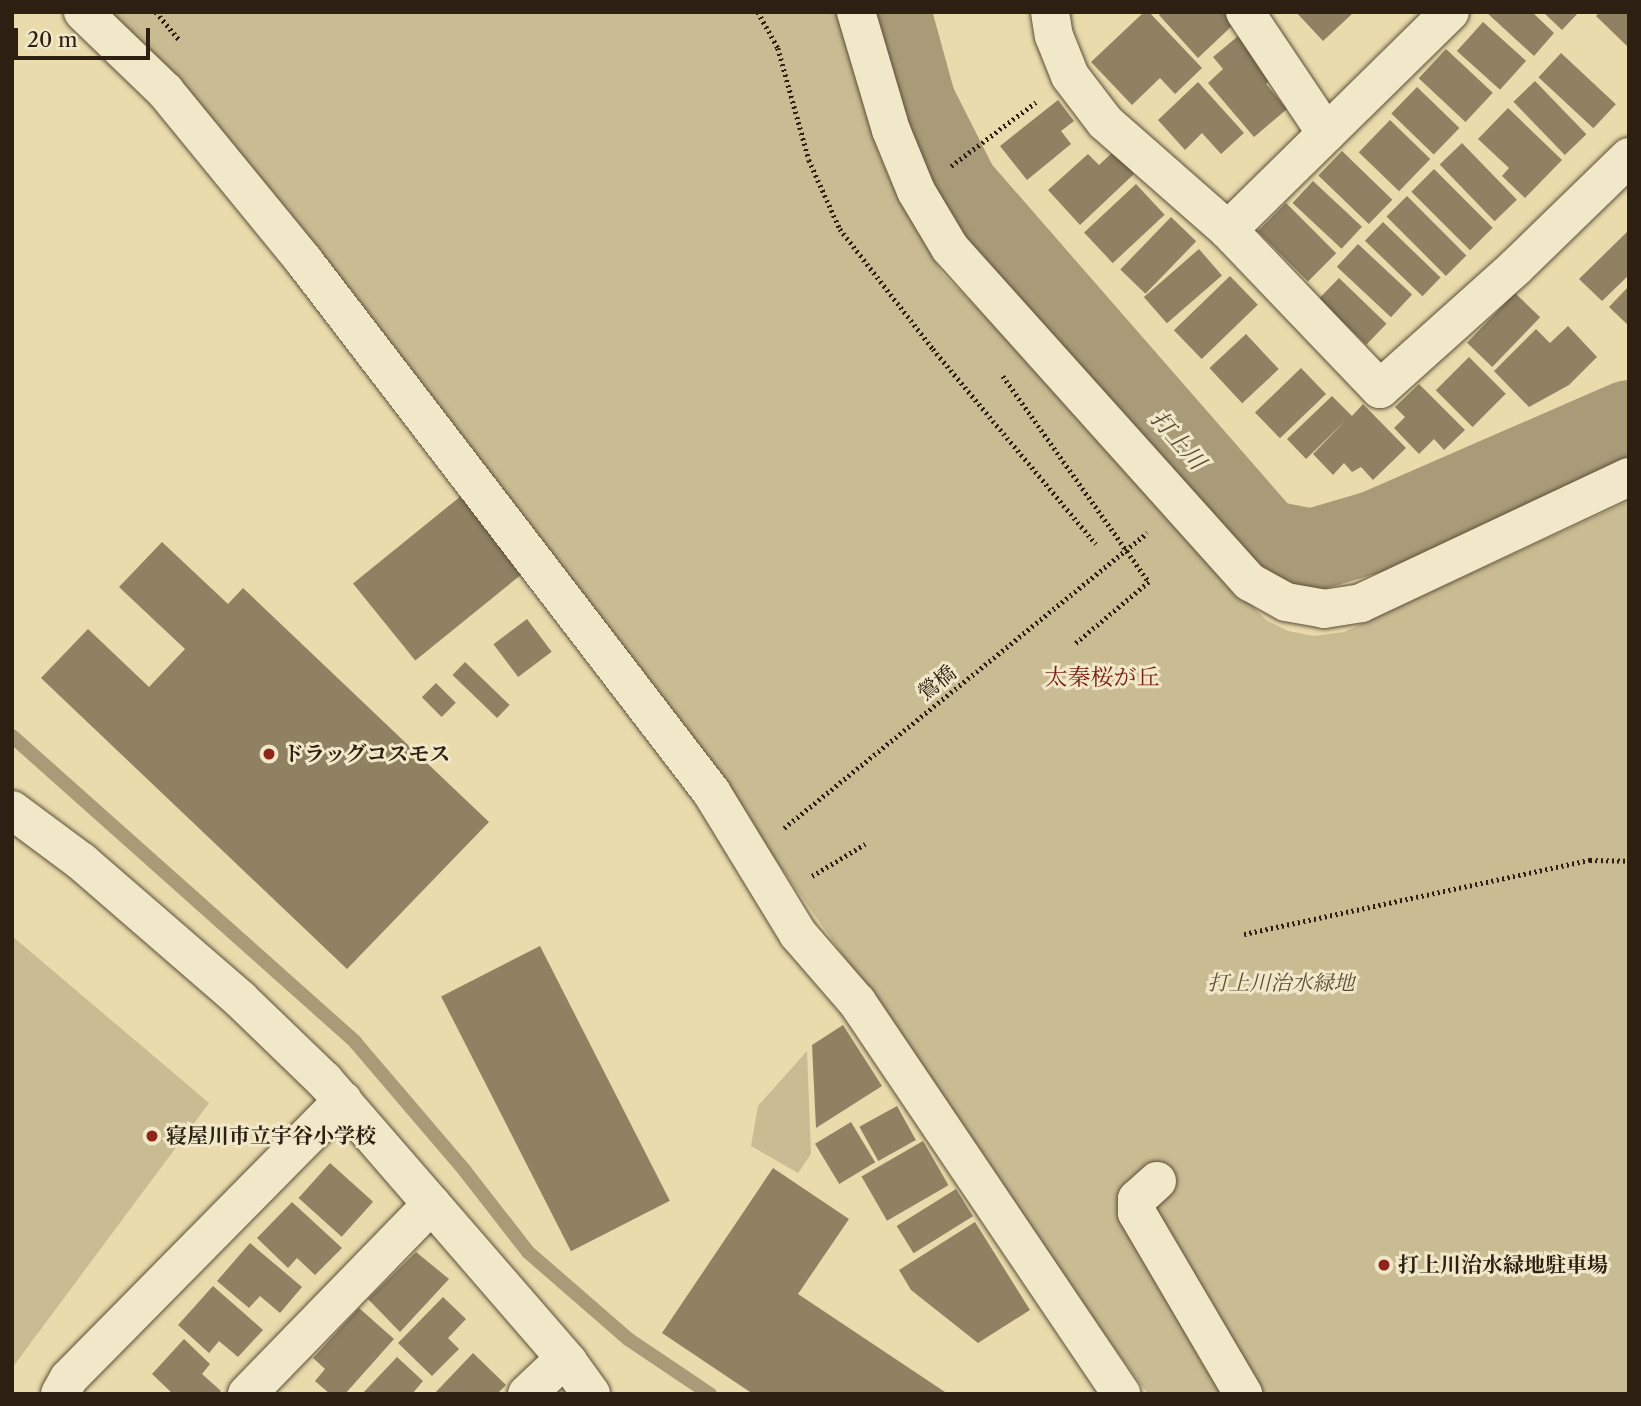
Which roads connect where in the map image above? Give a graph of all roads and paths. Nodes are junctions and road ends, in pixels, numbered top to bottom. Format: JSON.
{"nodes":[{"id":1,"x":83,"y":12,"type":"edge"},
{"id":2,"x":758,"y":12,"type":"edge"},
{"id":3,"x":856,"y":12,"type":"edge"},
{"id":4,"x":1051,"y":12,"type":"edge"},
{"id":5,"x":1245,"y":12,"type":"edge"},
{"id":6,"x":1450,"y":12,"type":"edge"},
{"id":7,"x":1070,"y":76,"type":"junction"},
{"id":8,"x":1326,"y":133,"type":"junction"},
{"id":9,"x":976,"y":148,"type":"dead end"},
{"id":10,"x":1629,"y":157,"type":"edge"},
{"id":11,"x":1228,"y":230,"type":"junction"},
{"id":12,"x":1629,"y":477,"type":"edge"},
{"id":13,"x":1096,"y":544,"type":"dead end"},
{"id":14,"x":1126,"y":550,"type":"dead end"},
{"id":15,"x":1149,"y":582,"type":"dead end"},
{"id":16,"x":1074,"y":645,"type":"dead end"},
{"id":17,"x":12,"y":810,"type":"edge"},
{"id":18,"x":778,"y":833,"type":"dead end"},
{"id":19,"x":865,"y":844,"type":"dead end"},
{"id":20,"x":1629,"y":861,"type":"edge"},
{"id":21,"x":807,"y":878,"type":"dead end"},
{"id":22,"x":1244,"y":934,"type":"dead end"},
{"id":23,"x":343,"y":1100,"type":"junction"},
{"id":24,"x":1157,"y":1181,"type":"dead end"},
{"id":25,"x":432,"y":1204,"type":"junction"},
{"id":26,"x":564,"y":1359,"type":"junction"},
{"id":27,"x":270,"y":1386,"type":"edge"},
{"id":28,"x":60,"y":1394,"type":"edge"},
{"id":29,"x":527,"y":1394,"type":"edge"},
{"id":30,"x":591,"y":1394,"type":"edge"},
{"id":31,"x":1121,"y":1394,"type":"edge"},
{"id":32,"x":1243,"y":1394,"type":"edge"}],
"edges":[{"from":1,"to":31,"type":"street"},
{"from":2,"to":13,"type":"path"},
{"from":3,"to":12,"type":"street"},
{"from":4,"to":7,"type":"street"},
{"from":5,"to":8,"type":"street"},
{"from":6,"to":8,"type":"street"},
{"from":7,"to":9,"type":"path"},
{"from":7,"to":11,"type":"street"},
{"from":8,"to":11,"type":"street"},
{"from":10,"to":11,"type":"street"},
{"from":14,"to":18,"type":"path","name":"鶯橋"},
{"from":15,"to":16,"type":"path"},
{"from":17,"to":23,"type":"street"},
{"from":19,"to":21,"type":"path"},
{"from":20,"to":22,"type":"path"},
{"from":23,"to":25,"type":"street"},
{"from":23,"to":28,"type":"street"},
{"from":24,"to":32,"type":"street"},
{"from":25,"to":26,"type":"street"},
{"from":25,"to":27,"type":"street"},
{"from":26,"to":29,"type":"street"},
{"from":26,"to":30,"type":"street"}]}
